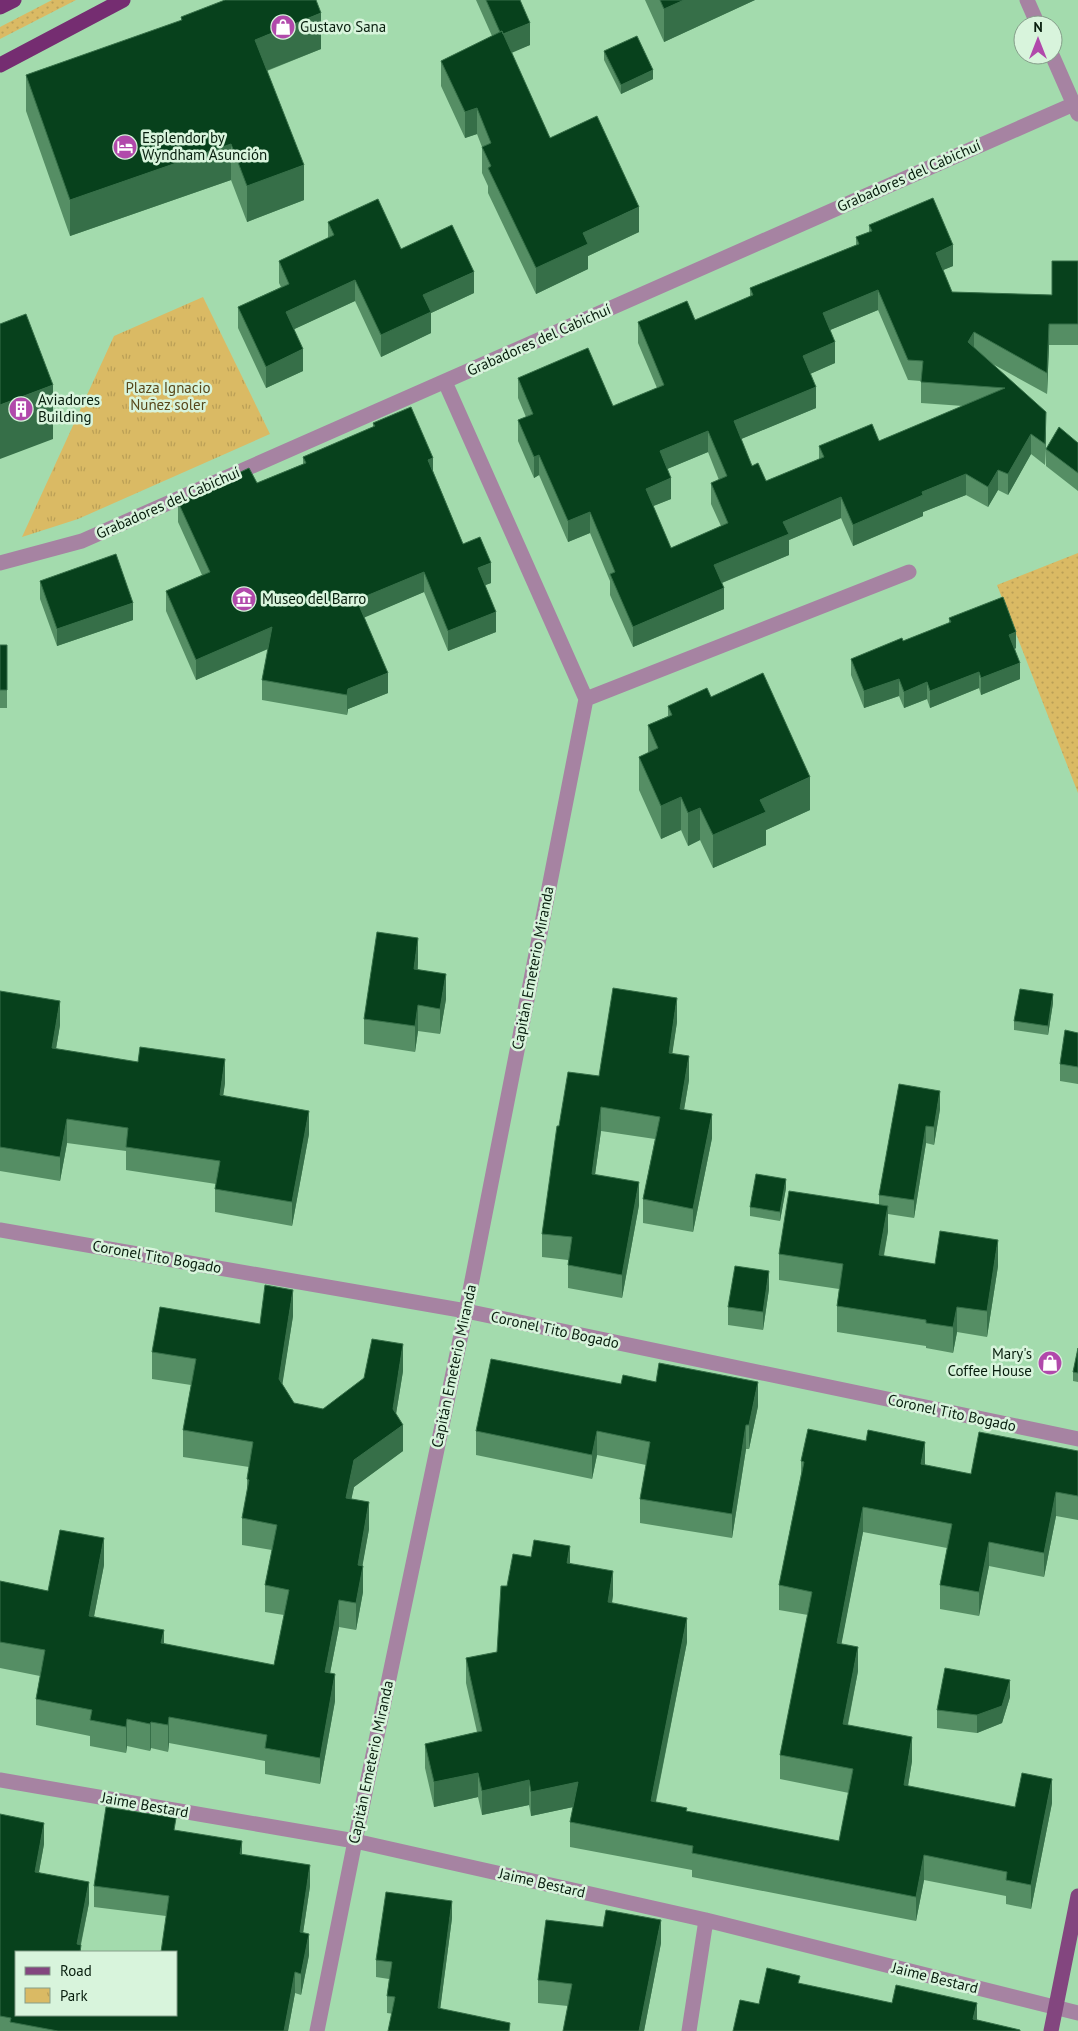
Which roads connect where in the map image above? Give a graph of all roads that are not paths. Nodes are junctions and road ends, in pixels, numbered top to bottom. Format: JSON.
{"nodes":[{"id":1,"x":14,"y":0,"type":"edge"},
{"id":2,"x":123,"y":0,"type":"edge"},
{"id":3,"x":1027,"y":0,"type":"edge"},
{"id":4,"x":0,"y":7,"type":"edge"},
{"id":5,"x":1034,"y":15,"type":"edge"},
{"id":6,"x":0,"y":64,"type":"edge"},
{"id":7,"x":1056,"y":65,"type":"edge"},
{"id":8,"x":1076,"y":109,"type":"edge"},
{"id":9,"x":445,"y":382,"type":"junction"},
{"id":10,"x":0,"y":563,"type":"edge"},
{"id":11,"x":908,"y":572,"type":"dead end"},
{"id":12,"x":586,"y":699,"type":"junction"},
{"id":13,"x":0,"y":1230,"type":"edge"},
{"id":14,"x":466,"y":1311,"type":"junction"},
{"id":15,"x":1078,"y":1439,"type":"edge"},
{"id":16,"x":0,"y":1780,"type":"edge"},
{"id":17,"x":355,"y":1841,"type":"junction"},
{"id":18,"x":1078,"y":1896,"type":"edge"},
{"id":19,"x":706,"y":1920,"type":"junction"},
{"id":20,"x":1056,"y":2009,"type":"junction"},
{"id":21,"x":1078,"y":2013,"type":"edge"},
{"id":22,"x":317,"y":2031,"type":"edge"},
{"id":23,"x":689,"y":2031,"type":"edge"},
{"id":24,"x":1051,"y":2031,"type":"edge"}],
"edges":[{"from":1,"to":4,"type":"highway"},
{"from":2,"to":6,"type":"highway"},
{"from":3,"to":5,"type":"street"},
{"from":7,"to":8,"type":"street"},
{"from":8,"to":9,"type":"street","name":"Grabadores del Cabichuí"},
{"from":9,"to":10,"type":"street","name":"Grabadores del Cabichuí"},
{"from":9,"to":12,"type":"street"},
{"from":11,"to":12,"type":"street"},
{"from":12,"to":14,"type":"street","name":"Capitán Emeterio Miranda"},
{"from":13,"to":14,"type":"street","name":"Coronel Tito Bogado"},
{"from":14,"to":15,"type":"street","name":"Coronel Tito Bogado"},
{"from":14,"to":17,"type":"street","name":"Capitán Emeterio Miranda"},
{"from":16,"to":17,"type":"street","name":"Jaime Bestard"},
{"from":17,"to":19,"type":"street","name":"Jaime Bestard"},
{"from":17,"to":22,"type":"street","name":"Capitán Emeterio Miranda"},
{"from":18,"to":20,"type":"main road"},
{"from":19,"to":20,"type":"street","name":"Jaime Bestard"},
{"from":19,"to":23,"type":"street"},
{"from":20,"to":21,"type":"street","name":"Jaime Bestard"},
{"from":20,"to":24,"type":"main road"}]}
